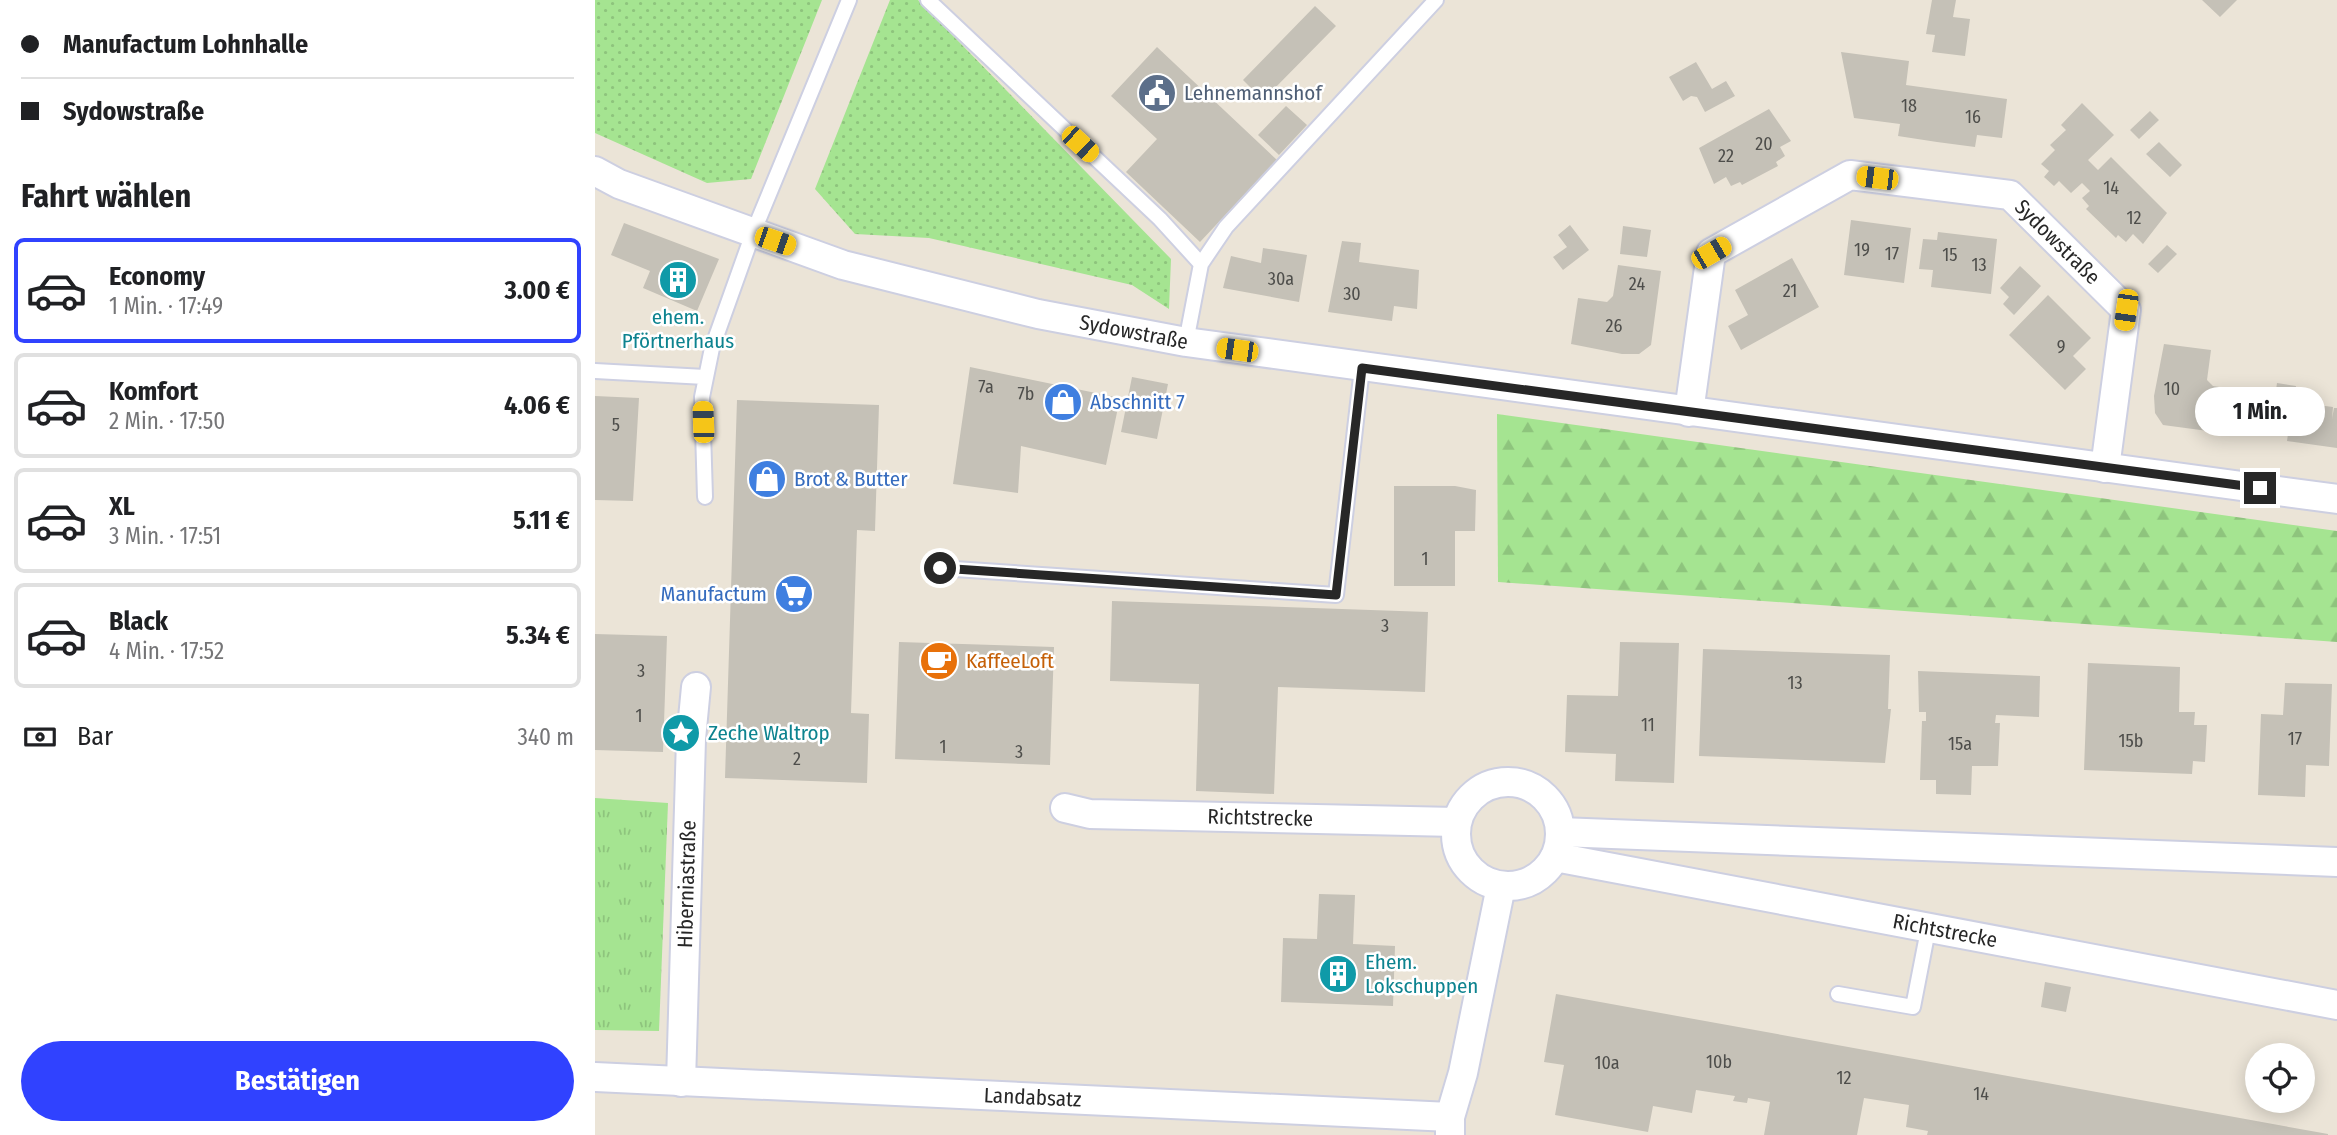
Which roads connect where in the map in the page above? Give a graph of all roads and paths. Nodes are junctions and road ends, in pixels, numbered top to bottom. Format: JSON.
{"nodes":[{"id":1,"x":849,"y":0,"type":"edge"},
{"id":2,"x":928,"y":0,"type":"edge"},
{"id":3,"x":1436,"y":0,"type":"edge"},
{"id":4,"x":595,"y":171,"type":"edge"},
{"id":5,"x":753,"y":233,"type":"junction"},
{"id":6,"x":1201,"y":264,"type":"junction"},
{"id":7,"x":1186,"y":342,"type":"junction"},
{"id":8,"x":1362,"y":368,"type":"junction"},
{"id":9,"x":595,"y":371,"type":"edge"},
{"id":10,"x":705,"y":377,"type":"junction"},
{"id":11,"x":1689,"y":412,"type":"junction"},
{"id":12,"x":2105,"y":467,"type":"junction"},
{"id":13,"x":705,"y":497,"type":"dead end"},
{"id":14,"x":2337,"y":499,"type":"edge"},
{"id":15,"x":940,"y":568,"type":"dead end"},
{"id":16,"x":696,"y":687,"type":"dead end"},
{"id":17,"x":1065,"y":808,"type":"dead end"},
{"id":18,"x":1456,"y":822,"type":"junction"},
{"id":19,"x":1558,"y":845,"type":"junction"},
{"id":20,"x":2337,"y":862,"type":"edge"},
{"id":21,"x":1501,"y":886,"type":"junction"},
{"id":22,"x":1928,"y":930,"type":"junction"},
{"id":23,"x":1837,"y":994,"type":"dead end"},
{"id":24,"x":2337,"y":1005,"type":"edge"},
{"id":25,"x":595,"y":1077,"type":"edge"},
{"id":26,"x":681,"y":1082,"type":"junction"},
{"id":27,"x":1450,"y":1126,"type":"edge"}],
"edges":[{"from":1,"to":5,"type":"lane"},
{"from":2,"to":6,"type":"lane"},
{"from":3,"to":6,"type":"lane"},
{"from":4,"to":5,"type":"street","name":"Sydowstraße"},
{"from":5,"to":7,"type":"street","name":"Sydowstraße"},
{"from":5,"to":10,"type":"lane"},
{"from":6,"to":7,"type":"lane"},
{"from":7,"to":8,"type":"street","name":"Sydowstraße"},
{"from":8,"to":11,"type":"street","name":"Sydowstraße"},
{"from":8,"to":15,"type":"lane"},
{"from":9,"to":10,"type":"lane"},
{"from":10,"to":13,"type":"lane"},
{"from":11,"to":12,"type":"street","name":"Sydowstraße"},
{"from":11,"to":12,"type":"street","name":"Sydowstraße"},
{"from":12,"to":14,"type":"street","name":"Sydowstraße"},
{"from":16,"to":26,"type":"street","name":"Hiberniastraße"},
{"from":17,"to":18,"type":"street","name":"Richtstrecke"},
{"from":18,"to":19,"type":"street"},
{"from":18,"to":21,"type":"street"},
{"from":19,"to":20,"type":"street"},
{"from":19,"to":21,"type":"street"},
{"from":19,"to":22,"type":"street","name":"Richtstrecke"},
{"from":21,"to":27,"type":"street"},
{"from":22,"to":23,"type":"lane"},
{"from":22,"to":24,"type":"street","name":"Richtstrecke"},
{"from":25,"to":26,"type":"street","name":"Landabsatz"},
{"from":26,"to":27,"type":"street","name":"Landabsatz"}]}
